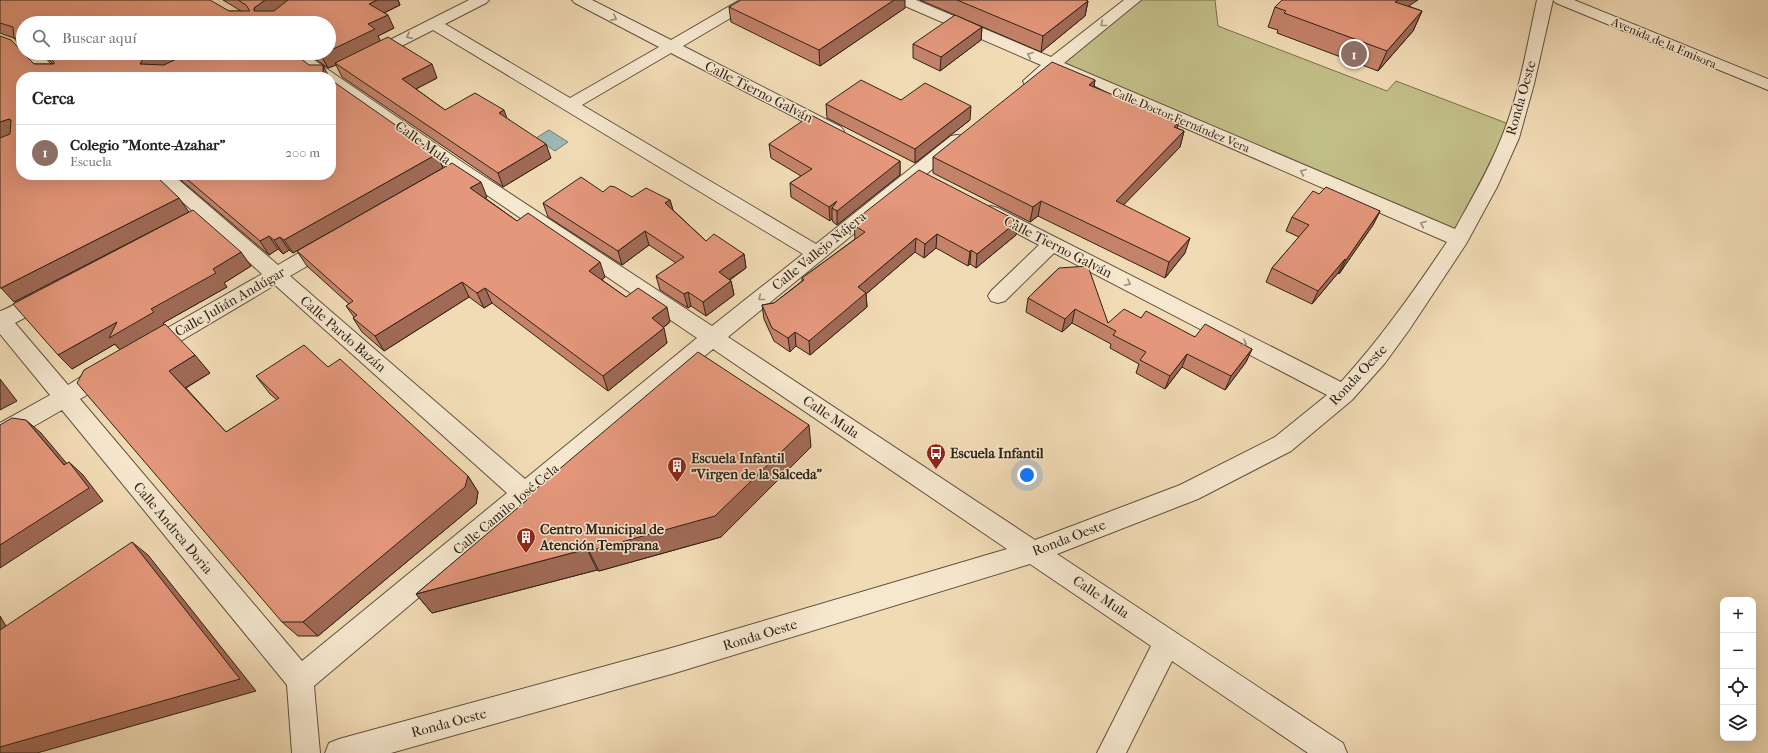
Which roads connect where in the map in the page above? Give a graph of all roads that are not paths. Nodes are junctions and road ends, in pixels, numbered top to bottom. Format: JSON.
{"nodes":[{"id":1,"x":481,"y":0,"type":"edge"},
{"id":2,"x":580,"y":0,"type":"edge"},
{"id":3,"x":751,"y":0,"type":"edge"},
{"id":4,"x":903,"y":0,"type":"edge"},
{"id":5,"x":1133,"y":0,"type":"edge"},
{"id":6,"x":1546,"y":0,"type":"edge"},
{"id":7,"x":1561,"y":0,"type":"edge"},
{"id":8,"x":434,"y":24,"type":"junction"},
{"id":9,"x":670,"y":47,"type":"junction"},
{"id":10,"x":38,"y":60,"type":"edge"},
{"id":11,"x":305,"y":60,"type":"edge"},
{"id":12,"x":356,"y":63,"type":"edge"},
{"id":13,"x":1052,"y":64,"type":"junction"},
{"id":14,"x":50,"y":72,"type":"edge"},
{"id":15,"x":325,"y":72,"type":"edge"},
{"id":16,"x":336,"y":79,"type":"edge"},
{"id":17,"x":1768,"y":85,"type":"edge"},
{"id":18,"x":1015,"y":94,"type":"edge"},
{"id":19,"x":571,"y":105,"type":"junction"},
{"id":20,"x":972,"y":128,"type":"edge"},
{"id":21,"x":853,"y":140,"type":"edge"},
{"id":22,"x":458,"y":168,"type":"junction"},
{"id":23,"x":909,"y":169,"type":"junction"},
{"id":24,"x":166,"y":180,"type":"edge"},
{"id":25,"x":438,"y":180,"type":"edge"},
{"id":26,"x":936,"y":184,"type":"edge"},
{"id":27,"x":977,"y":205,"type":"edge"},
{"id":28,"x":344,"y":236,"type":"edge"},
{"id":29,"x":1459,"y":239,"type":"junction"},
{"id":30,"x":1052,"y":244,"type":"junction"},
{"id":31,"x":816,"y":253,"type":"junction"},
{"id":32,"x":276,"y":275,"type":"junction"},
{"id":33,"x":64,"y":287,"type":"edge"},
{"id":34,"x":998,"y":296,"type":"dead end"},
{"id":35,"x":0,"y":320,"type":"edge"},
{"id":36,"x":712,"y":338,"type":"junction"},
{"id":37,"x":1344,"y":394,"type":"junction"},
{"id":38,"x":65,"y":398,"type":"junction"},
{"id":39,"x":0,"y":434,"type":"edge"},
{"id":40,"x":524,"y":493,"type":"junction"},
{"id":41,"x":1033,"y":552,"type":"junction"},
{"id":42,"x":1168,"y":642,"type":"junction"},
{"id":43,"x":300,"y":680,"type":"junction"},
{"id":44,"x":306,"y":753,"type":"edge"},
{"id":45,"x":339,"y":753,"type":"edge"},
{"id":46,"x":1111,"y":753,"type":"edge"},
{"id":47,"x":1333,"y":753,"type":"edge"}],
"edges":[{"from":1,"to":8,"type":"street"},
{"from":2,"to":9,"type":"street","name":"Calle Tierno Galván","one_way":true},
{"from":3,"to":9,"type":"street"},
{"from":13,"to":4,"type":"street","name":"Calle Doctor Fernández Vera","one_way":true},
{"from":5,"to":13,"type":"street","one_way":true},
{"from":6,"to":29,"type":"street","name":"Ronda Oeste"},
{"from":7,"to":17,"type":"street","name":"Avenida de la Emisora"},
{"from":8,"to":12,"type":"street","one_way":true},
{"from":8,"to":19,"type":"street"},
{"from":9,"to":19,"type":"street"},
{"from":9,"to":21,"type":"street","name":"Calle Tierno Galván"},
{"from":10,"to":14,"type":"street"},
{"from":11,"to":15,"type":"street","name":"Calle Mula"},
{"from":13,"to":18,"type":"street"},
{"from":29,"to":13,"type":"street","name":"Calle Doctor Fernández Vera","one_way":true},
{"from":16,"to":22,"type":"street","name":"Calle Mula"},
{"from":19,"to":31,"type":"street"},
{"from":20,"to":23,"type":"street","name":"Calle Vallejo Nájera"},
{"from":22,"to":25,"type":"street"},
{"from":22,"to":36,"type":"street","name":"Calle Mula"},
{"from":23,"to":26,"type":"street"},
{"from":23,"to":31,"type":"street","name":"Calle Vallejo Nájera"},
{"from":24,"to":32,"type":"street","name":"Calle Pardo Bazán"},
{"from":27,"to":30,"type":"street","name":"Calle Tierno Galván"},
{"from":28,"to":32,"type":"street","name":"Calle Julián Andúgar"},
{"from":29,"to":37,"type":"street","name":"Ronda Oeste"},
{"from":30,"to":34,"type":"street"},
{"from":30,"to":37,"type":"street","name":"Calle Tierno Galván","one_way":true},
{"from":31,"to":36,"type":"street","name":"Calle Vallejo Nájera","one_way":true},
{"from":32,"to":38,"type":"street","name":"Calle Julián Andúgar"},
{"from":32,"to":40,"type":"street","name":"Calle Pardo Bazán"},
{"from":33,"to":35,"type":"street"},
{"from":35,"to":38,"type":"street","name":"Calle Andrea Doria"},
{"from":36,"to":40,"type":"street","name":"Calle Camilo José Cela"},
{"from":36,"to":41,"type":"street","name":"Calle Mula"},
{"from":37,"to":41,"type":"street","name":"Ronda Oeste"},
{"from":38,"to":39,"type":"street","name":"Calle Julián Andúgar"},
{"from":38,"to":43,"type":"street","name":"Calle Andrea Doria"},
{"from":40,"to":43,"type":"street","name":"Calle Camilo José Cela"},
{"from":41,"to":42,"type":"street","name":"Calle Mula"},
{"from":41,"to":45,"type":"street","name":"Ronda Oeste"},
{"from":42,"to":46,"type":"street"},
{"from":42,"to":47,"type":"street","name":"Calle Mula"},
{"from":43,"to":44,"type":"street"}]}
